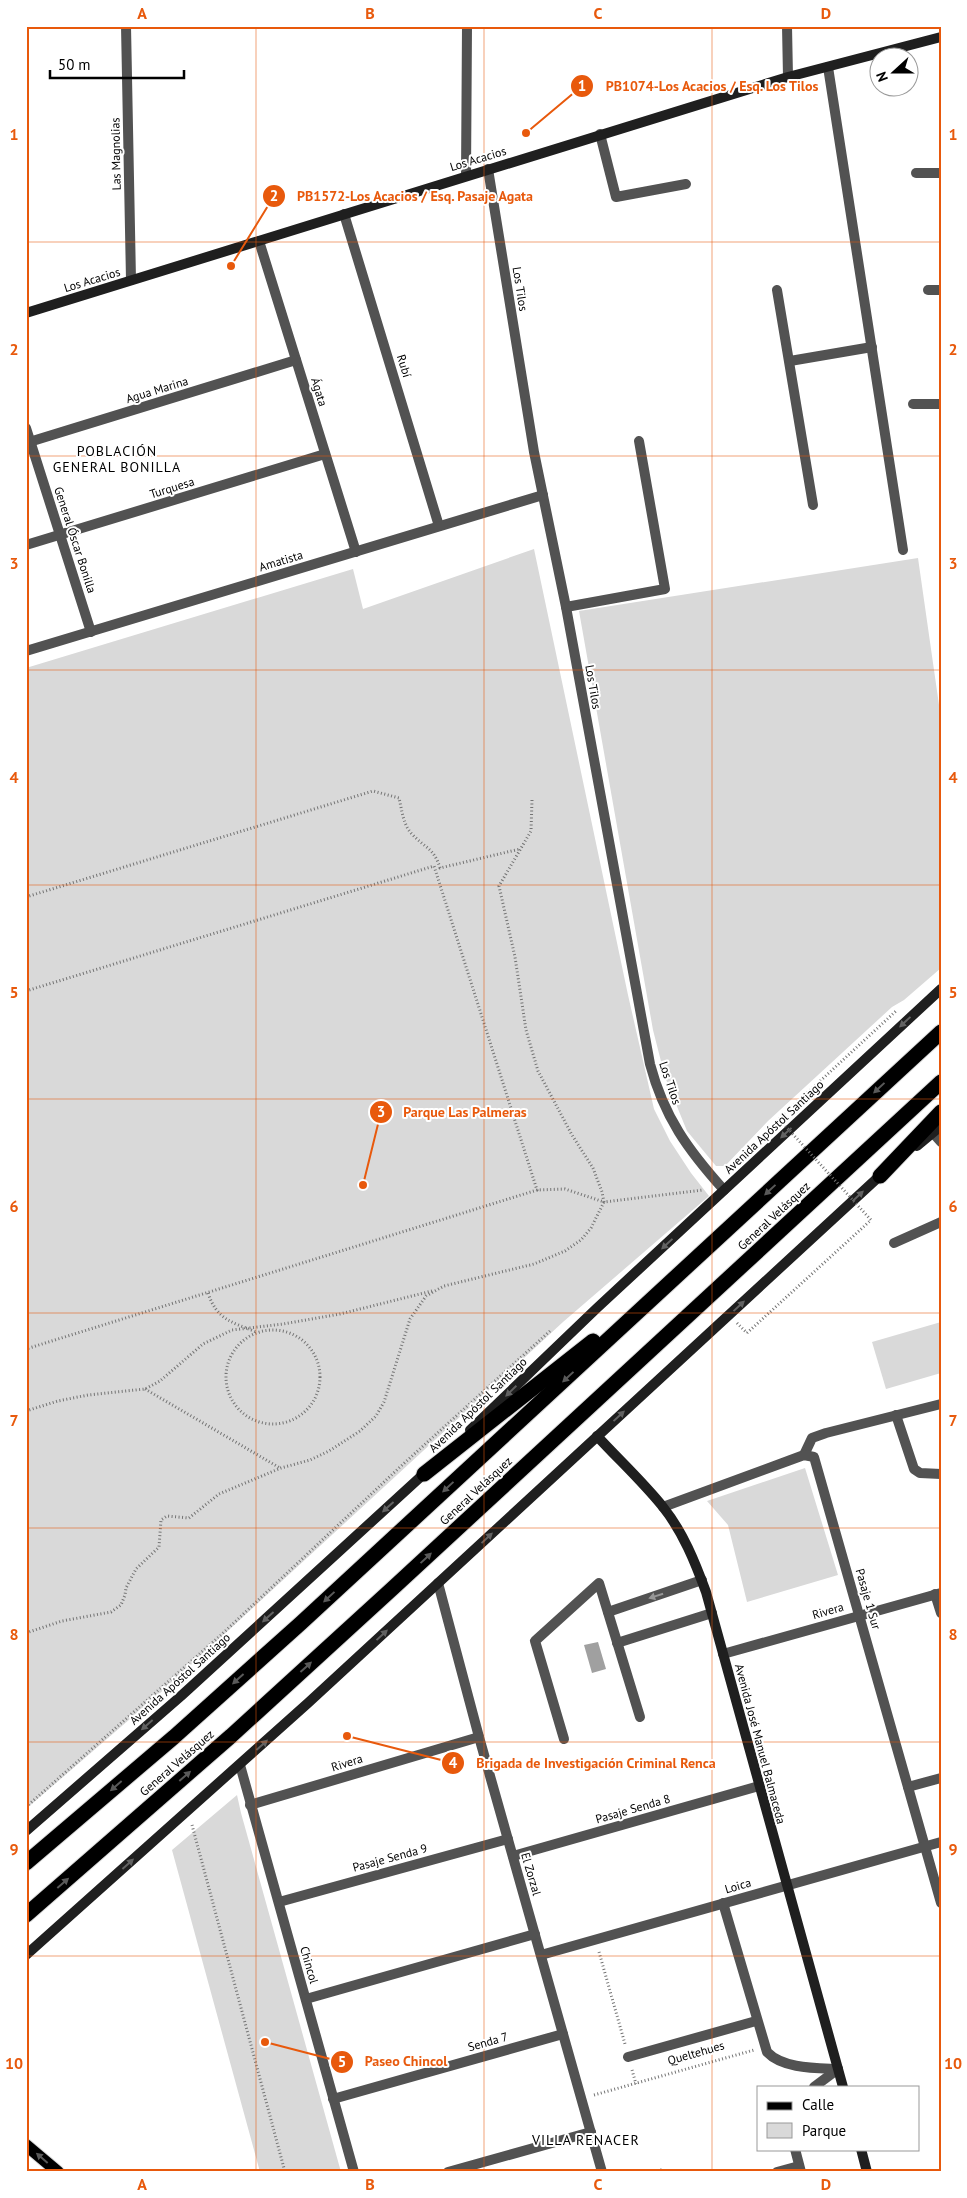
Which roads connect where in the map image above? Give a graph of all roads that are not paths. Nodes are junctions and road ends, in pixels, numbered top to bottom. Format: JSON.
{"nodes":[{"id":1,"x":126,"y":26,"type":"edge"},
{"id":2,"x":467,"y":26,"type":"edge"},
{"id":3,"x":788,"y":26,"type":"edge"},
{"id":4,"x":941,"y":37,"type":"edge"},
{"id":5,"x":828,"y":67,"type":"junction"},
{"id":6,"x":788,"y":77,"type":"junction"},
{"id":7,"x":600,"y":134,"type":"junction"},
{"id":8,"x":488,"y":169,"type":"junction"},
{"id":9,"x":916,"y":172,"type":"dead end"},
{"id":10,"x":941,"y":173,"type":"edge"},
{"id":11,"x":466,"y":176,"type":"junction"},
{"id":12,"x":686,"y":184,"type":"dead end"},
{"id":13,"x":344,"y":214,"type":"junction"},
{"id":14,"x":258,"y":240,"type":"junction"},
{"id":15,"x":131,"y":280,"type":"junction"},
{"id":16,"x":778,"y":290,"type":"dead end"},
{"id":17,"x":928,"y":290,"type":"dead end"},
{"id":18,"x":941,"y":290,"type":"edge"},
{"id":19,"x":26,"y":313,"type":"edge"},
{"id":20,"x":872,"y":347,"type":"junction"},
{"id":21,"x":296,"y":360,"type":"junction"},
{"id":22,"x":790,"y":361,"type":"junction"},
{"id":23,"x":913,"y":404,"type":"dead end"},
{"id":24,"x":941,"y":404,"type":"edge"},
{"id":25,"x":26,"y":428,"type":"edge"},
{"id":26,"x":639,"y":440,"type":"dead end"},
{"id":27,"x":28,"y":442,"type":"edge"},
{"id":28,"x":325,"y":454,"type":"junction"},
{"id":29,"x":543,"y":495,"type":"junction"},
{"id":30,"x":813,"y":505,"type":"dead end"},
{"id":31,"x":439,"y":526,"type":"junction"},
{"id":32,"x":60,"y":535,"type":"junction"},
{"id":33,"x":26,"y":545,"type":"edge"},
{"id":34,"x":903,"y":550,"type":"dead end"},
{"id":35,"x":356,"y":552,"type":"junction"},
{"id":36,"x":566,"y":607,"type":"junction"},
{"id":37,"x":91,"y":632,"type":"junction"},
{"id":38,"x":26,"y":651,"type":"edge"},
{"id":39,"x":941,"y":990,"type":"edge"},
{"id":40,"x":941,"y":1032,"type":"edge"},
{"id":41,"x":941,"y":1082,"type":"edge"},
{"id":42,"x":941,"y":1112,"type":"edge"},
{"id":43,"x":937,"y":1130,"type":"edge"},
{"id":44,"x":941,"y":1142,"type":"edge"},
{"id":45,"x":880,"y":1176,"type":"junction"},
{"id":46,"x":724,"y":1190,"type":"junction"},
{"id":47,"x":941,"y":1222,"type":"edge"},
{"id":48,"x":894,"y":1243,"type":"dead end"},
{"id":49,"x":681,"y":1272,"type":"junction"},
{"id":50,"x":941,"y":1404,"type":"edge"},
{"id":51,"x":896,"y":1415,"type":"junction"},
{"id":52,"x":597,"y":1436,"type":"junction"},
{"id":53,"x":804,"y":1455,"type":"junction"},
{"id":54,"x":424,"y":1474,"type":"junction"},
{"id":55,"x":941,"y":1474,"type":"edge"},
{"id":56,"x":663,"y":1507,"type":"junction"},
{"id":57,"x":702,"y":1580,"type":"junction"},
{"id":58,"x":438,"y":1583,"type":"junction"},
{"id":59,"x":938,"y":1593,"type":"edge"},
{"id":60,"x":608,"y":1612,"type":"junction"},
{"id":61,"x":941,"y":1613,"type":"edge"},
{"id":62,"x":712,"y":1614,"type":"junction"},
{"id":63,"x":860,"y":1615,"type":"junction"},
{"id":64,"x":617,"y":1642,"type":"junction"},
{"id":65,"x":723,"y":1654,"type":"junction"},
{"id":66,"x":640,"y":1718,"type":"dead end"},
{"id":67,"x":479,"y":1737,"type":"junction"},
{"id":68,"x":564,"y":1739,"type":"dead end"},
{"id":69,"x":240,"y":1765,"type":"junction"},
{"id":70,"x":941,"y":1778,"type":"edge"},
{"id":71,"x":759,"y":1786,"type":"junction"},
{"id":72,"x":908,"y":1788,"type":"junction"},
{"id":73,"x":250,"y":1805,"type":"junction"},
{"id":74,"x":26,"y":1831,"type":"edge"},
{"id":75,"x":508,"y":1839,"type":"junction"},
{"id":76,"x":941,"y":1842,"type":"edge"},
{"id":77,"x":925,"y":1846,"type":"junction"},
{"id":78,"x":514,"y":1856,"type":"junction"},
{"id":79,"x":26,"y":1863,"type":"edge"},
{"id":80,"x":787,"y":1885,"type":"junction"},
{"id":81,"x":278,"y":1902,"type":"junction"},
{"id":82,"x":724,"y":1903,"type":"junction"},
{"id":83,"x":941,"y":1903,"type":"edge"},
{"id":84,"x":26,"y":1915,"type":"edge"},
{"id":85,"x":535,"y":1934,"type":"junction"},
{"id":86,"x":26,"y":1955,"type":"edge"},
{"id":87,"x":541,"y":1955,"type":"junction"},
{"id":88,"x":306,"y":1999,"type":"junction"},
{"id":89,"x":756,"y":2021,"type":"junction"},
{"id":90,"x":564,"y":2034,"type":"junction"},
{"id":91,"x":628,"y":2057,"type":"road end"},
{"id":92,"x":838,"y":2069,"type":"junction"},
{"id":93,"x":815,"y":2086,"type":"edge"},
{"id":94,"x":843,"y":2086,"type":"edge"},
{"id":95,"x":333,"y":2099,"type":"junction"},
{"id":96,"x":591,"y":2132,"type":"junction"},
{"id":97,"x":26,"y":2145,"type":"edge"},
{"id":98,"x":795,"y":2150,"type":"edge"},
{"id":99,"x":861,"y":2150,"type":"edge"},
{"id":100,"x":800,"y":2169,"type":"edge"},
{"id":101,"x":58,"y":2172,"type":"edge"},
{"id":102,"x":354,"y":2172,"type":"edge"},
{"id":103,"x":448,"y":2172,"type":"edge"},
{"id":104,"x":602,"y":2172,"type":"edge"},
{"id":105,"x":777,"y":2172,"type":"edge"},
{"id":106,"x":867,"y":2172,"type":"edge"}],
"edges":[{"from":1,"to":15,"type":"street","name":"Las Magnolias"},
{"from":2,"to":11,"type":"street"},
{"from":3,"to":6,"type":"street"},
{"from":4,"to":5,"type":"main road","name":"Los Acacios"},
{"from":5,"to":6,"type":"main road","name":"Los Acacios"},
{"from":5,"to":20,"type":"street"},
{"from":6,"to":7,"type":"main road","name":"Los Acacios"},
{"from":7,"to":8,"type":"main road","name":"Los Acacios"},
{"from":7,"to":12,"type":"street"},
{"from":8,"to":11,"type":"main road","name":"Los Acacios"},
{"from":8,"to":29,"type":"street","name":"Los Tilos"},
{"from":9,"to":10,"type":"street"},
{"from":11,"to":13,"type":"main road","name":"Los Acacios"},
{"from":13,"to":14,"type":"main road","name":"Los Acacios"},
{"from":13,"to":31,"type":"street","name":"Rubí"},
{"from":14,"to":15,"type":"main road","name":"Los Acacios"},
{"from":14,"to":21,"type":"street","name":"Ágata"},
{"from":15,"to":19,"type":"main road","name":"Los Acacios"},
{"from":16,"to":22,"type":"street"},
{"from":17,"to":18,"type":"street"},
{"from":20,"to":22,"type":"street"},
{"from":20,"to":34,"type":"street"},
{"from":21,"to":27,"type":"street","name":"Agua Marina"},
{"from":21,"to":28,"type":"street","name":"Ágata"},
{"from":22,"to":30,"type":"street"},
{"from":23,"to":24,"type":"street"},
{"from":25,"to":27,"type":"street","name":"General Óscar Bonilla"},
{"from":26,"to":36,"type":"street"},
{"from":27,"to":32,"type":"street","name":"General Óscar Bonilla"},
{"from":28,"to":32,"type":"street","name":"Turquesa"},
{"from":28,"to":35,"type":"street","name":"Ágata"},
{"from":29,"to":31,"type":"street","name":"Amatista"},
{"from":29,"to":36,"type":"street","name":"Los Tilos"},
{"from":31,"to":35,"type":"street","name":"Amatista"},
{"from":32,"to":33,"type":"street","name":"Turquesa"},
{"from":32,"to":37,"type":"street","name":"General Óscar Bonilla"},
{"from":35,"to":37,"type":"street","name":"Amatista"},
{"from":36,"to":46,"type":"street","name":"Los Tilos"},
{"from":37,"to":38,"type":"street","name":"Amatista"},
{"from":39,"to":46,"type":"main road","name":"Avenida Apóstol Santiago","one_way":true},
{"from":40,"to":49,"type":"highway","name":"General Velásquez","one_way":true},
{"from":84,"to":41,"type":"highway","name":"General Velásquez","one_way":true},
{"from":42,"to":45,"type":"highway"},
{"from":43,"to":44,"type":"street"},
{"from":43,"to":45,"type":"main road"},
{"from":52,"to":45,"type":"main road","one_way":true},
{"from":46,"to":54,"type":"main road","name":"Avenida Apóstol Santiago","one_way":true},
{"from":47,"to":48,"type":"street"},
{"from":49,"to":54,"type":"highway"},
{"from":49,"to":79,"type":"highway","name":"General Velásquez","one_way":true},
{"from":50,"to":51,"type":"street"},
{"from":51,"to":53,"type":"street"},
{"from":51,"to":55,"type":"street"},
{"from":52,"to":56,"type":"main road","name":"Avenida José Manuel Balmaceda"},
{"from":58,"to":52,"type":"main road","one_way":true},
{"from":53,"to":56,"type":"street"},
{"from":53,"to":63,"type":"street","name":"Pasaje 1 Sur"},
{"from":54,"to":74,"type":"main road","name":"Avenida Apóstol Santiago","one_way":true},
{"from":56,"to":57,"type":"main road","name":"Avenida José Manuel Balmaceda"},
{"from":57,"to":60,"type":"street","one_way":true},
{"from":57,"to":62,"type":"main road","name":"Avenida José Manuel Balmaceda"},
{"from":58,"to":67,"type":"street","name":"El Zorzal"},
{"from":69,"to":58,"type":"main road","one_way":true},
{"from":59,"to":61,"type":"street"},
{"from":59,"to":63,"type":"street","name":"Rivera"},
{"from":60,"to":64,"type":"street"},
{"from":60,"to":68,"type":"street"},
{"from":62,"to":64,"type":"street"},
{"from":62,"to":65,"type":"main road","name":"Avenida José Manuel Balmaceda"},
{"from":63,"to":65,"type":"street","name":"Rivera"},
{"from":63,"to":72,"type":"street","name":"Pasaje 1 Sur"},
{"from":64,"to":66,"type":"street"},
{"from":65,"to":71,"type":"main road","name":"Avenida José Manuel Balmaceda"},
{"from":67,"to":73,"type":"street","name":"Rivera"},
{"from":67,"to":75,"type":"street","name":"El Zorzal"},
{"from":69,"to":73,"type":"street","name":"Chincol"},
{"from":86,"to":69,"type":"main road","one_way":true},
{"from":70,"to":72,"type":"street"},
{"from":71,"to":78,"type":"street","name":"Pasaje Senda 8"},
{"from":71,"to":80,"type":"main road","name":"Avenida José Manuel Balmaceda"},
{"from":72,"to":77,"type":"street","name":"Pasaje 1 Sur"},
{"from":73,"to":81,"type":"street","name":"Chincol"},
{"from":75,"to":78,"type":"street","name":"El Zorzal"},
{"from":75,"to":81,"type":"street","name":"Pasaje Senda 9"},
{"from":76,"to":77,"type":"street","name":"Loica"},
{"from":77,"to":80,"type":"street","name":"Loica"},
{"from":77,"to":83,"type":"street","name":"Pasaje 1 Sur"},
{"from":78,"to":85,"type":"street","name":"El Zorzal"},
{"from":80,"to":82,"type":"street","name":"Loica"},
{"from":80,"to":92,"type":"main road","name":"Avenida José Manuel Balmaceda"},
{"from":81,"to":88,"type":"street","name":"Chincol"},
{"from":82,"to":87,"type":"street","name":"Loica"},
{"from":82,"to":89,"type":"street"},
{"from":85,"to":87,"type":"street","name":"El Zorzal"},
{"from":85,"to":88,"type":"street"},
{"from":87,"to":90,"type":"street","name":"El Zorzal"},
{"from":88,"to":95,"type":"street","name":"Chincol"},
{"from":89,"to":91,"type":"street","name":"Queltehues"},
{"from":89,"to":92,"type":"street"},
{"from":90,"to":95,"type":"street","name":"Senda 7"},
{"from":90,"to":96,"type":"street","name":"El Zorzal"},
{"from":92,"to":93,"type":"street"},
{"from":92,"to":94,"type":"main road","name":"Avenida José Manuel Balmaceda"},
{"from":95,"to":102,"type":"street","name":"Chincol"},
{"from":96,"to":103,"type":"street"},
{"from":96,"to":104,"type":"street","name":"El Zorzal"},
{"from":101,"to":97,"type":"main road","one_way":true},
{"from":98,"to":100,"type":"street"},
{"from":99,"to":106,"type":"main road"},
{"from":100,"to":105,"type":"street"}]}
